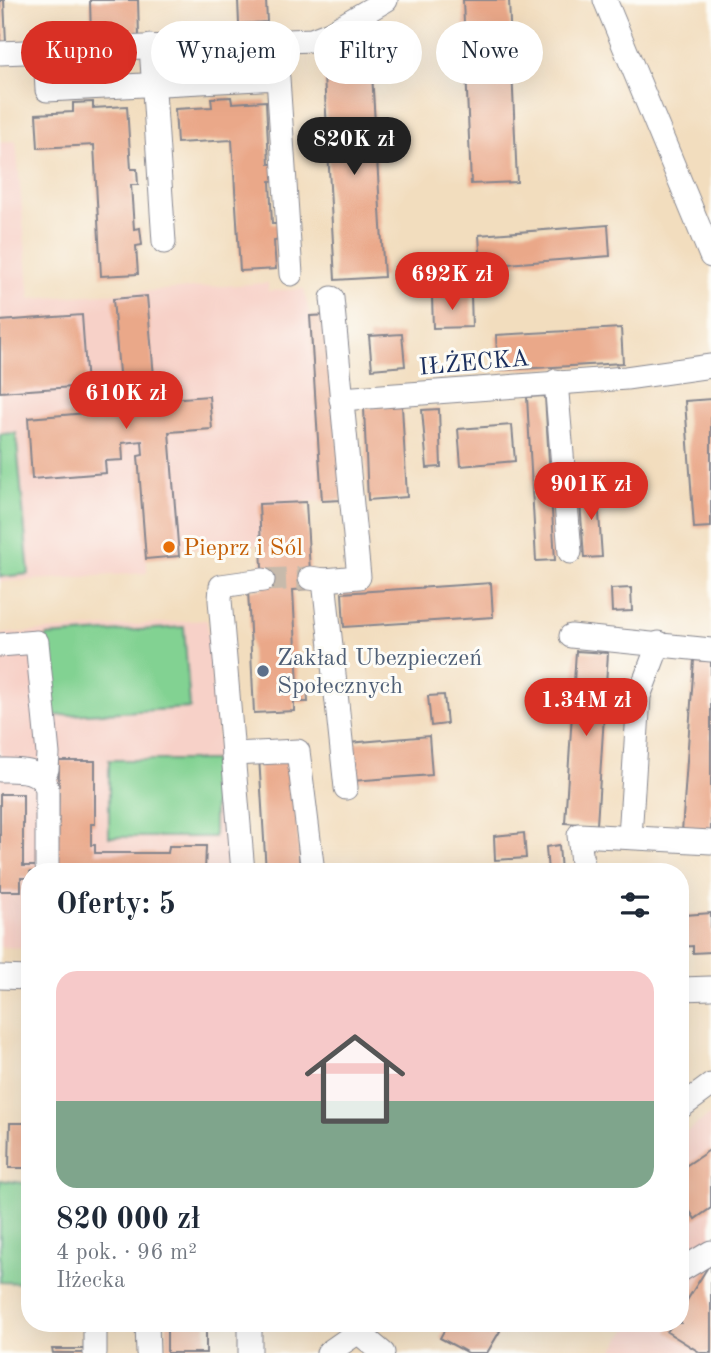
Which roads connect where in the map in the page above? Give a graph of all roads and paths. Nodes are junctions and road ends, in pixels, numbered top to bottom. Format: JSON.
{"nodes":[{"id":1,"x":386,"y":0,"type":"edge"},
{"id":2,"x":605,"y":0,"type":"edge"},
{"id":3,"x":300,"y":40,"type":"edge"},
{"id":4,"x":151,"y":46,"type":"edge"},
{"id":5,"x":137,"y":47,"type":"edge"},
{"id":6,"x":0,"y":53,"type":"edge"},
{"id":7,"x":21,"y":53,"type":"edge"},
{"id":8,"x":47,"y":84,"type":"edge"},
{"id":9,"x":173,"y":84,"type":"edge"},
{"id":10,"x":278,"y":84,"type":"edge"},
{"id":11,"x":155,"y":85,"type":"junction"},
{"id":12,"x":164,"y":242,"type":"dead end"},
{"id":13,"x":711,"y":256,"type":"edge"},
{"id":14,"x":291,"y":274,"type":"dead end"},
{"id":15,"x":332,"y":298,"type":"dead end"},
{"id":16,"x":711,"y":366,"type":"edge"},
{"id":17,"x":556,"y":381,"type":"junction"},
{"id":18,"x":341,"y":399,"type":"junction"},
{"id":19,"x":570,"y":552,"type":"dead end"},
{"id":20,"x":263,"y":580,"type":"tunnel mouth"},
{"id":21,"x":571,"y":636,"type":"dead end"},
{"id":22,"x":659,"y":643,"type":"junction"},
{"id":23,"x":0,"y":645,"type":"edge"},
{"id":24,"x":711,"y":650,"type":"edge"},
{"id":25,"x":233,"y":754,"type":"junction"},
{"id":26,"x":0,"y":770,"type":"edge"},
{"id":27,"x":41,"y":779,"type":"junction"},
{"id":28,"x":346,"y":788,"type":"dead end"},
{"id":29,"x":630,"y":837,"type":"junction"},
{"id":30,"x":711,"y":842,"type":"edge"},
{"id":31,"x":47,"y":863,"type":"edge"},
{"id":32,"x":242,"y":863,"type":"edge"},
{"id":33,"x":312,"y":863,"type":"edge"},
{"id":34,"x":582,"y":863,"type":"edge"},
{"id":35,"x":0,"y":977,"type":"edge"},
{"id":36,"x":21,"y":978,"type":"edge"},
{"id":37,"x":710,"y":1084,"type":"edge"},
{"id":38,"x":689,"y":1101,"type":"edge"},
{"id":39,"x":711,"y":1252,"type":"edge"},
{"id":40,"x":689,"y":1265,"type":"edge"},
{"id":41,"x":94,"y":1332,"type":"edge"},
{"id":42,"x":147,"y":1332,"type":"edge"},
{"id":43,"x":245,"y":1332,"type":"edge"},
{"id":44,"x":250,"y":1332,"type":"edge"},
{"id":45,"x":357,"y":1332,"type":"edge"},
{"id":46,"x":368,"y":1332,"type":"edge"},
{"id":47,"x":250,"y":1351,"type":"edge"},
{"id":48,"x":95,"y":1353,"type":"edge"},
{"id":49,"x":148,"y":1353,"type":"edge"},
{"id":50,"x":328,"y":1353,"type":"edge"},
{"id":51,"x":383,"y":1353,"type":"edge"}],
"edges":[{"from":1,"to":3,"type":"street"},
{"from":2,"to":13,"type":"street"},
{"from":4,"to":5,"type":"street"},
{"from":6,"to":7,"type":"street"},
{"from":8,"to":11,"type":"street"},
{"from":9,"to":11,"type":"street"},
{"from":10,"to":14,"type":"street"},
{"from":11,"to":12,"type":"street"},
{"from":15,"to":18,"type":"street"},
{"from":16,"to":17,"type":"street","name":"IŁŻECKA"},
{"from":17,"to":18,"type":"street","name":"IŁŻECKA"},
{"from":17,"to":19,"type":"street"},
{"from":18,"to":28,"type":"street"},
{"from":20,"to":25,"type":"street"},
{"from":21,"to":22,"type":"street"},
{"from":22,"to":24,"type":"street"},
{"from":22,"to":29,"type":"street"},
{"from":23,"to":27,"type":"street"},
{"from":25,"to":32,"type":"street"},
{"from":25,"to":33,"type":"street"},
{"from":26,"to":27,"type":"street"},
{"from":27,"to":31,"type":"street"},
{"from":29,"to":30,"type":"street"},
{"from":29,"to":34,"type":"street"},
{"from":35,"to":36,"type":"street"},
{"from":37,"to":38,"type":"street"},
{"from":39,"to":40,"type":"street"},
{"from":41,"to":48,"type":"street"},
{"from":42,"to":49,"type":"street"},
{"from":43,"to":47,"type":"street"},
{"from":44,"to":47,"type":"street"},
{"from":45,"to":50,"type":"street"},
{"from":46,"to":51,"type":"street"}]}
